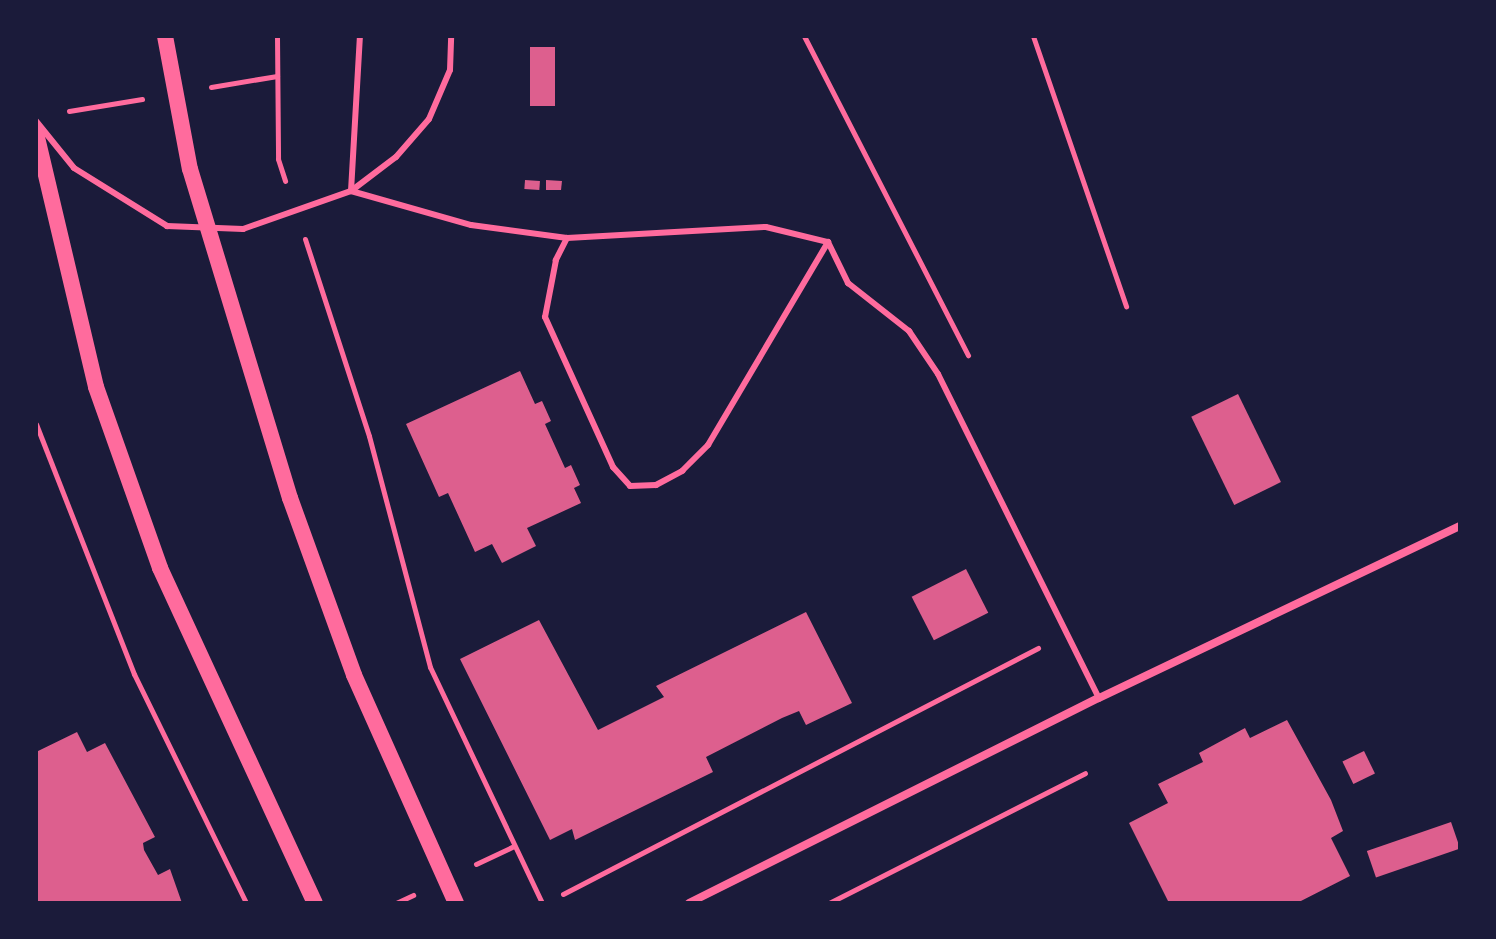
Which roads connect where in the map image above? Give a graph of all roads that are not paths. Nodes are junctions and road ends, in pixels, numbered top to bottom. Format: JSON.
{"nodes":[{"id":1,"x":165,"y":36,"type":"edge"},
{"id":2,"x":360,"y":36,"type":"edge"},
{"id":3,"x":451,"y":36,"type":"edge"},
{"id":4,"x":36,"y":121,"type":"edge"},
{"id":5,"x":36,"y":133,"type":"edge"},
{"id":6,"x":351,"y":191,"type":"junction"},
{"id":7,"x":208,"y":231,"type":"junction"},
{"id":8,"x":567,"y":238,"type":"junction"},
{"id":9,"x":828,"y":242,"type":"junction"},
{"id":10,"x":1460,"y":526,"type":"edge"},
{"id":11,"x":1099,"y":698,"type":"junction"},
{"id":12,"x":315,"y":903,"type":"edge"},
{"id":13,"x":456,"y":903,"type":"edge"},
{"id":14,"x":689,"y":903,"type":"edge"}],
"edges":[{"from":1,"to":7,"type":"main road"},
{"from":2,"to":6,"type":"lane"},
{"from":3,"to":6,"type":"lane"},
{"from":4,"to":7,"type":"lane"},
{"from":5,"to":12,"type":"main road"},
{"from":6,"to":7,"type":"lane"},
{"from":6,"to":8,"type":"lane"},
{"from":7,"to":13,"type":"main road"},
{"from":8,"to":9,"type":"lane"},
{"from":8,"to":9,"type":"lane"},
{"from":9,"to":11,"type":"lane"},
{"from":10,"to":11,"type":"street"},
{"from":11,"to":14,"type":"street"}]}
